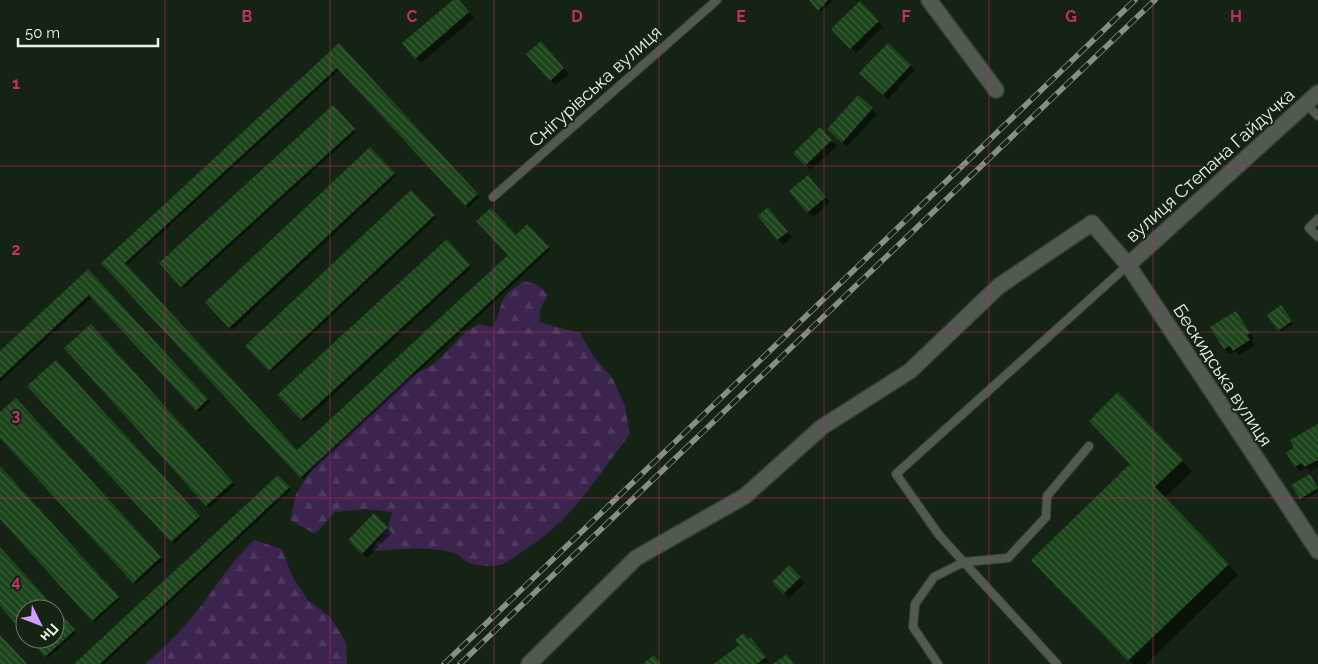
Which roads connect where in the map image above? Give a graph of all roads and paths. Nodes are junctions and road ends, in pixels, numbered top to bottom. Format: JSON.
{"nodes":[{"id":1,"x":717,"y":0,"type":"edge"},
{"id":2,"x":929,"y":0,"type":"edge"},
{"id":3,"x":996,"y":90,"type":"dead end"},
{"id":4,"x":1318,"y":93,"type":"edge"},
{"id":5,"x":1306,"y":104,"type":"junction"},
{"id":6,"x":1318,"y":116,"type":"edge"},
{"id":7,"x":493,"y":197,"type":"dead end"},
{"id":8,"x":1318,"y":219,"type":"edge"},
{"id":9,"x":1318,"y":237,"type":"edge"},
{"id":10,"x":1128,"y":266,"type":"junction"},
{"id":11,"x":1089,"y":446,"type":"dead end"},
{"id":12,"x":1318,"y":551,"type":"edge"},
{"id":13,"x":964,"y":562,"type":"junction"},
{"id":14,"x":529,"y":664,"type":"edge"},
{"id":15,"x":938,"y":664,"type":"edge"},
{"id":16,"x":1057,"y":664,"type":"edge"}],
"edges":[{"from":1,"to":7,"type":"lane","name":"Снігурівська вулиця"},
{"from":2,"to":3,"type":"street"},
{"from":4,"to":5,"type":"street","name":"вулиця Степана Гайдучка"},
{"from":5,"to":6,"type":"lane"},
{"from":5,"to":10,"type":"street","name":"вулиця Степана Гайдучка"},
{"from":8,"to":9,"type":"lane"},
{"from":10,"to":12,"type":"street","name":"Бескидська вулиця"},
{"from":10,"to":13,"type":"lane"},
{"from":10,"to":14,"type":"street","name":"Бескидська вулиця"},
{"from":11,"to":13,"type":"lane"},
{"from":13,"to":15,"type":"lane"},
{"from":13,"to":16,"type":"lane"}]}
